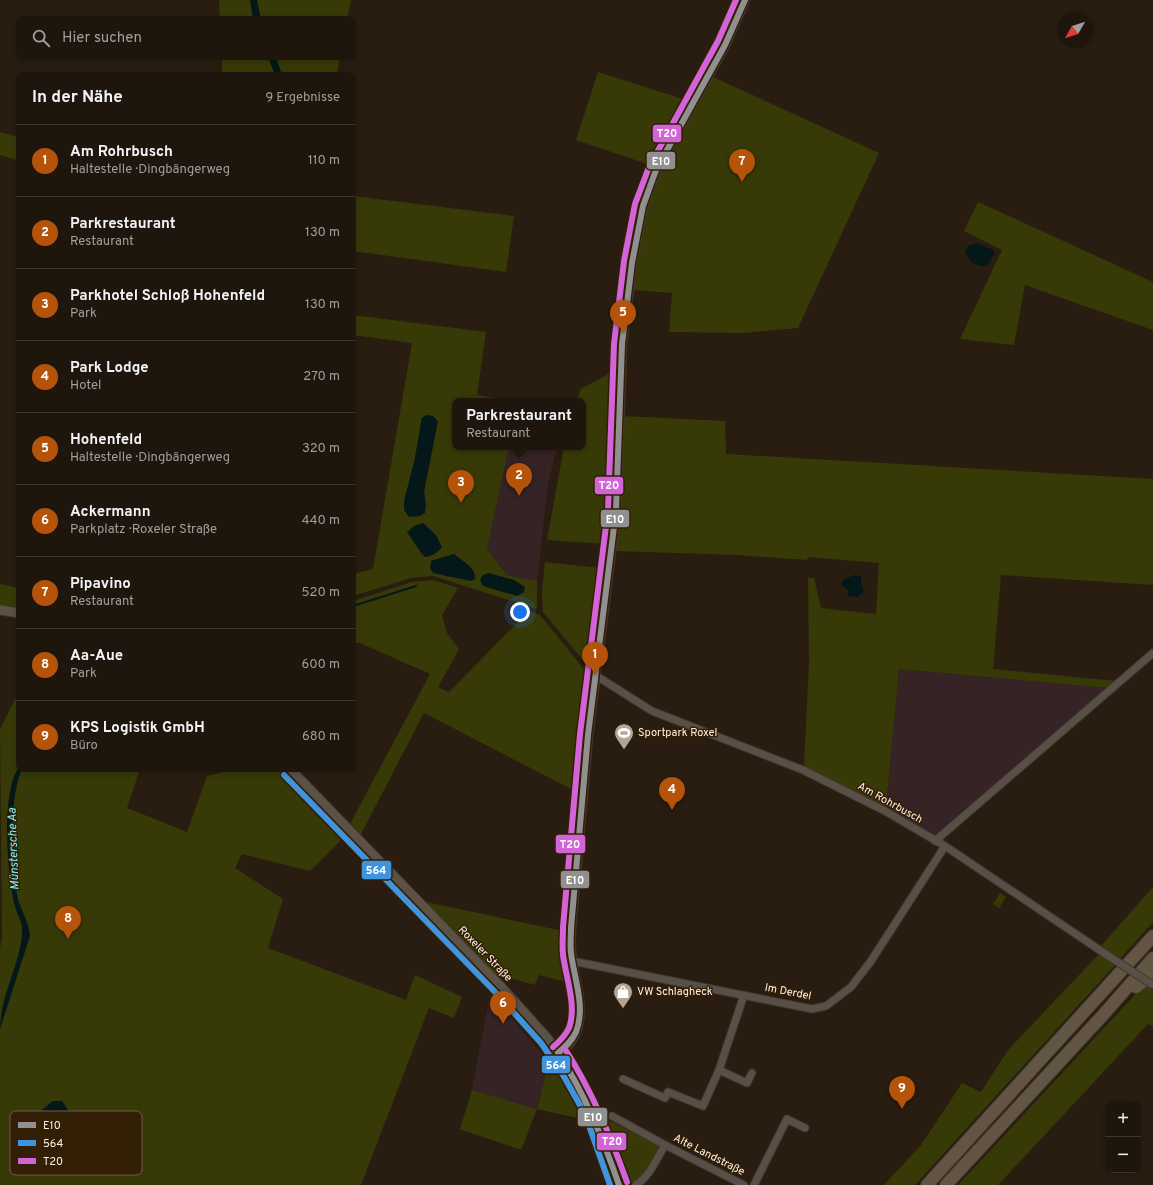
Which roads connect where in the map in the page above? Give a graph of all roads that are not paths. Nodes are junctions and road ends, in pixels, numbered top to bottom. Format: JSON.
{"nodes":[{"id":1,"x":745,"y":0,"type":"edge"},
{"id":2,"x":0,"y":610,"type":"edge"},
{"id":3,"x":16,"y":613,"type":"edge"},
{"id":4,"x":1153,"y":653,"type":"edge"},
{"id":5,"x":595,"y":675,"type":"junction"},
{"id":6,"x":293,"y":772,"type":"edge"},
{"id":7,"x":935,"y":841,"type":"junction"},
{"id":8,"x":945,"y":846,"type":"junction"},
{"id":9,"x":1153,"y":936,"type":"edge"},
{"id":10,"x":1153,"y":958,"type":"edge"},
{"id":11,"x":572,"y":961,"type":"junction"},
{"id":12,"x":1153,"y":973,"type":"edge"},
{"id":13,"x":1153,"y":985,"type":"edge"},
{"id":14,"x":744,"y":995,"type":"junction"},
{"id":15,"x":1103,"y":1015,"type":"junction"},
{"id":16,"x":558,"y":1053,"type":"junction"},
{"id":17,"x":719,"y":1070,"type":"junction"},
{"id":18,"x":752,"y":1073,"type":"dead end"},
{"id":19,"x":623,"y":1079,"type":"dead end"},
{"id":20,"x":612,"y":1116,"type":"dead end"},
{"id":21,"x":805,"y":1128,"type":"dead end"},
{"id":22,"x":664,"y":1145,"type":"junction"},
{"id":23,"x":619,"y":1185,"type":"edge"},
{"id":24,"x":636,"y":1185,"type":"edge"},
{"id":25,"x":744,"y":1185,"type":"edge"},
{"id":26,"x":754,"y":1185,"type":"edge"},
{"id":27,"x":926,"y":1185,"type":"edge"},
{"id":28,"x":946,"y":1185,"type":"edge"}],
"edges":[{"from":1,"to":5,"type":"main road"},
{"from":2,"to":3,"type":"main road"},
{"from":4,"to":7,"type":"street"},
{"from":5,"to":7,"type":"street","name":"Am Rohrbusch"},
{"from":5,"to":11,"type":"main road"},
{"from":6,"to":16,"type":"main road","name":"Roxeler Straße"},
{"from":7,"to":8,"type":"street","name":"Am Rohrbusch"},
{"from":8,"to":13,"type":"street","name":"Am Rohrbusch","bridge":true},
{"from":8,"to":14,"type":"street","name":"Im Derdel"},
{"from":9,"to":27,"type":"highway"},
{"from":10,"to":15,"type":"highway"},
{"from":11,"to":14,"type":"street","name":"Im Derdel"},
{"from":11,"to":16,"type":"main road"},
{"from":12,"to":15,"type":"highway"},
{"from":14,"to":17,"type":"street"},
{"from":15,"to":28,"type":"highway"},
{"from":16,"to":23,"type":"main road","name":"Roxeler Straße"},
{"from":17,"to":18,"type":"street"},
{"from":17,"to":19,"type":"street"},
{"from":20,"to":22,"type":"street","name":"Alte Landstraße"},
{"from":21,"to":26,"type":"street","name":"Alte Landstraße"},
{"from":22,"to":24,"type":"street","name":"Alte Landstraße"},
{"from":22,"to":25,"type":"street","name":"Alte Landstraße"}]}
